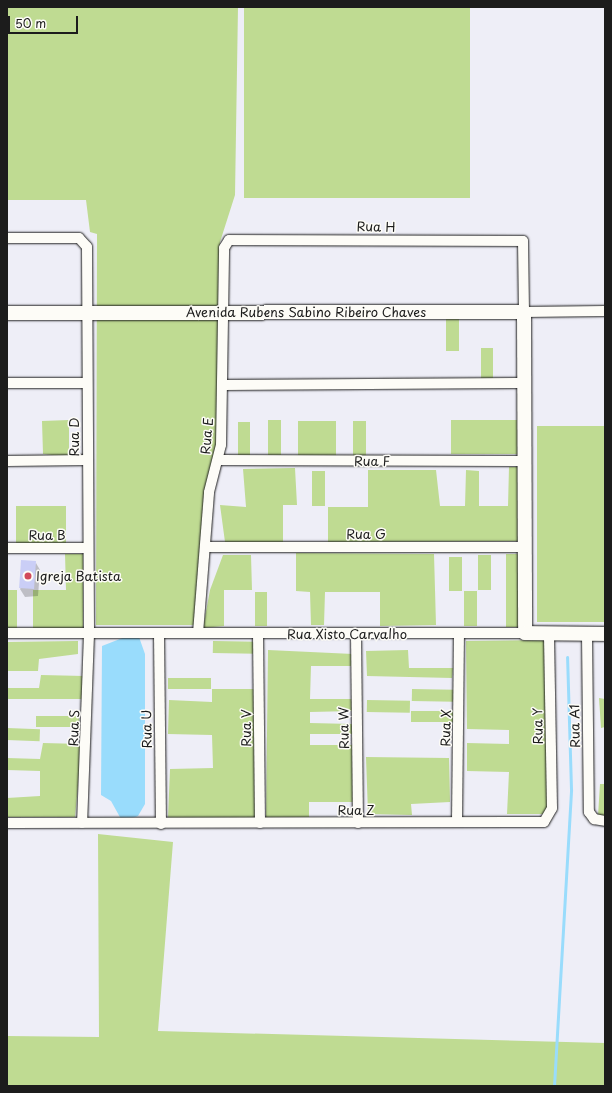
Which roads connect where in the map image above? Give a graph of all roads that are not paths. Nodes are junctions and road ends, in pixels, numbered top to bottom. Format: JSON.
{"nodes":[{"id":1,"x":7,"y":238,"type":"edge"},
{"id":2,"x":229,"y":240,"type":"joint"},
{"id":3,"x":225,"y":311,"type":"junction"},
{"id":4,"x":605,"y":311,"type":"edge"},
{"id":5,"x":524,"y":312,"type":"junction"},
{"id":6,"x":7,"y":313,"type":"edge"},
{"id":7,"x":86,"y":314,"type":"junction"},
{"id":8,"x":7,"y":383,"type":"edge"},
{"id":9,"x":87,"y":383,"type":"junction"},
{"id":10,"x":525,"y":383,"type":"junction"},
{"id":11,"x":223,"y":385,"type":"junction"},
{"id":12,"x":87,"y":460,"type":"junction"},
{"id":13,"x":219,"y":460,"type":"junction"},
{"id":14,"x":7,"y":461,"type":"edge"},
{"id":15,"x":526,"y":461,"type":"junction"},
{"id":16,"x":207,"y":546,"type":"junction"},
{"id":17,"x":526,"y":546,"type":"junction"},
{"id":18,"x":7,"y":548,"type":"edge"},
{"id":19,"x":87,"y":548,"type":"junction"},
{"id":20,"x":7,"y":633,"type":"edge"},
{"id":21,"x":159,"y":633,"type":"junction"},
{"id":22,"x":198,"y":633,"type":"junction"},
{"id":23,"x":258,"y":633,"type":"junction"},
{"id":24,"x":525,"y":633,"type":"junction"},
{"id":25,"x":89,"y":634,"type":"junction"},
{"id":26,"x":356,"y":634,"type":"junction"},
{"id":27,"x":549,"y":634,"type":"junction"},
{"id":28,"x":587,"y":634,"type":"junction"},
{"id":29,"x":605,"y":634,"type":"edge"},
{"id":30,"x":459,"y":635,"type":"junction"},
{"id":31,"x":549,"y":818,"type":"joint"},
{"id":32,"x":605,"y":821,"type":"edge"},
{"id":33,"x":457,"y":822,"type":"junction"},
{"id":34,"x":7,"y":823,"type":"edge"},
{"id":35,"x":82,"y":823,"type":"junction"},
{"id":36,"x":260,"y":823,"type":"junction"},
{"id":37,"x":358,"y":823,"type":"junction"},
{"id":38,"x":157,"y":824,"type":"junction"}],
"edges":[{"from":1,"to":7,"type":"street","name":"Rua D"},
{"from":2,"to":3,"type":"street","name":"Rua E"},
{"from":2,"to":5,"type":"street","name":"Rua H"},
{"from":3,"to":5,"type":"street","name":"Avenida Rubens Sabino Ribeiro Chaves"},
{"from":3,"to":7,"type":"street","name":"Avenida Rubens Sabino Ribeiro Chaves"},
{"from":3,"to":11,"type":"street","name":"Rua E"},
{"from":4,"to":5,"type":"street","name":"Avenida Rubens Sabino Ribeiro Chaves"},
{"from":5,"to":10,"type":"street"},
{"from":6,"to":7,"type":"street","name":"Avenida Rubens Sabino Ribeiro Chaves"},
{"from":7,"to":9,"type":"street","name":"Rua D"},
{"from":8,"to":9,"type":"street"},
{"from":9,"to":12,"type":"street","name":"Rua D"},
{"from":10,"to":11,"type":"street"},
{"from":10,"to":15,"type":"street"},
{"from":11,"to":13,"type":"street","name":"Rua E"},
{"from":12,"to":14,"type":"street"},
{"from":12,"to":19,"type":"street","name":"Rua D"},
{"from":13,"to":15,"type":"street","name":"Rua F"},
{"from":13,"to":16,"type":"street","name":"Rua E"},
{"from":15,"to":17,"type":"street"},
{"from":16,"to":17,"type":"street","name":"Rua G"},
{"from":16,"to":22,"type":"street","name":"Rua E"},
{"from":17,"to":24,"type":"street"},
{"from":18,"to":19,"type":"street","name":"Rua B"},
{"from":19,"to":25,"type":"street","name":"Rua D"},
{"from":20,"to":25,"type":"street","name":"Rua Xisto Carvalho"},
{"from":21,"to":22,"type":"street","name":"Rua Xisto Carvalho"},
{"from":21,"to":25,"type":"street","name":"Rua Xisto Carvalho"},
{"from":21,"to":38,"type":"street","name":"Rua U"},
{"from":22,"to":23,"type":"street","name":"Rua Xisto Carvalho"},
{"from":23,"to":26,"type":"street","name":"Rua Xisto Carvalho"},
{"from":23,"to":36,"type":"street","name":"Rua V"},
{"from":24,"to":27,"type":"street","name":"Rua Xisto Carvalho"},
{"from":24,"to":30,"type":"street","name":"Rua Xisto Carvalho"},
{"from":25,"to":35,"type":"street","name":"Rua S"},
{"from":26,"to":30,"type":"street","name":"Rua Xisto Carvalho"},
{"from":26,"to":37,"type":"street","name":"Rua W"},
{"from":27,"to":28,"type":"street","name":"Rua Xisto Carvalho"},
{"from":27,"to":31,"type":"street","name":"Rua Y"},
{"from":28,"to":29,"type":"street","name":"Rua Xisto Carvalho"},
{"from":28,"to":32,"type":"street","name":"Rua A1"},
{"from":30,"to":33,"type":"street","name":"Rua X"},
{"from":31,"to":33,"type":"street","name":"Rua Z"},
{"from":33,"to":37,"type":"street","name":"Rua Z"},
{"from":34,"to":35,"type":"street","name":"Rua Z"},
{"from":35,"to":38,"type":"street","name":"Rua Z"},
{"from":36,"to":37,"type":"street","name":"Rua Z"},
{"from":36,"to":38,"type":"street","name":"Rua Z"}]}
